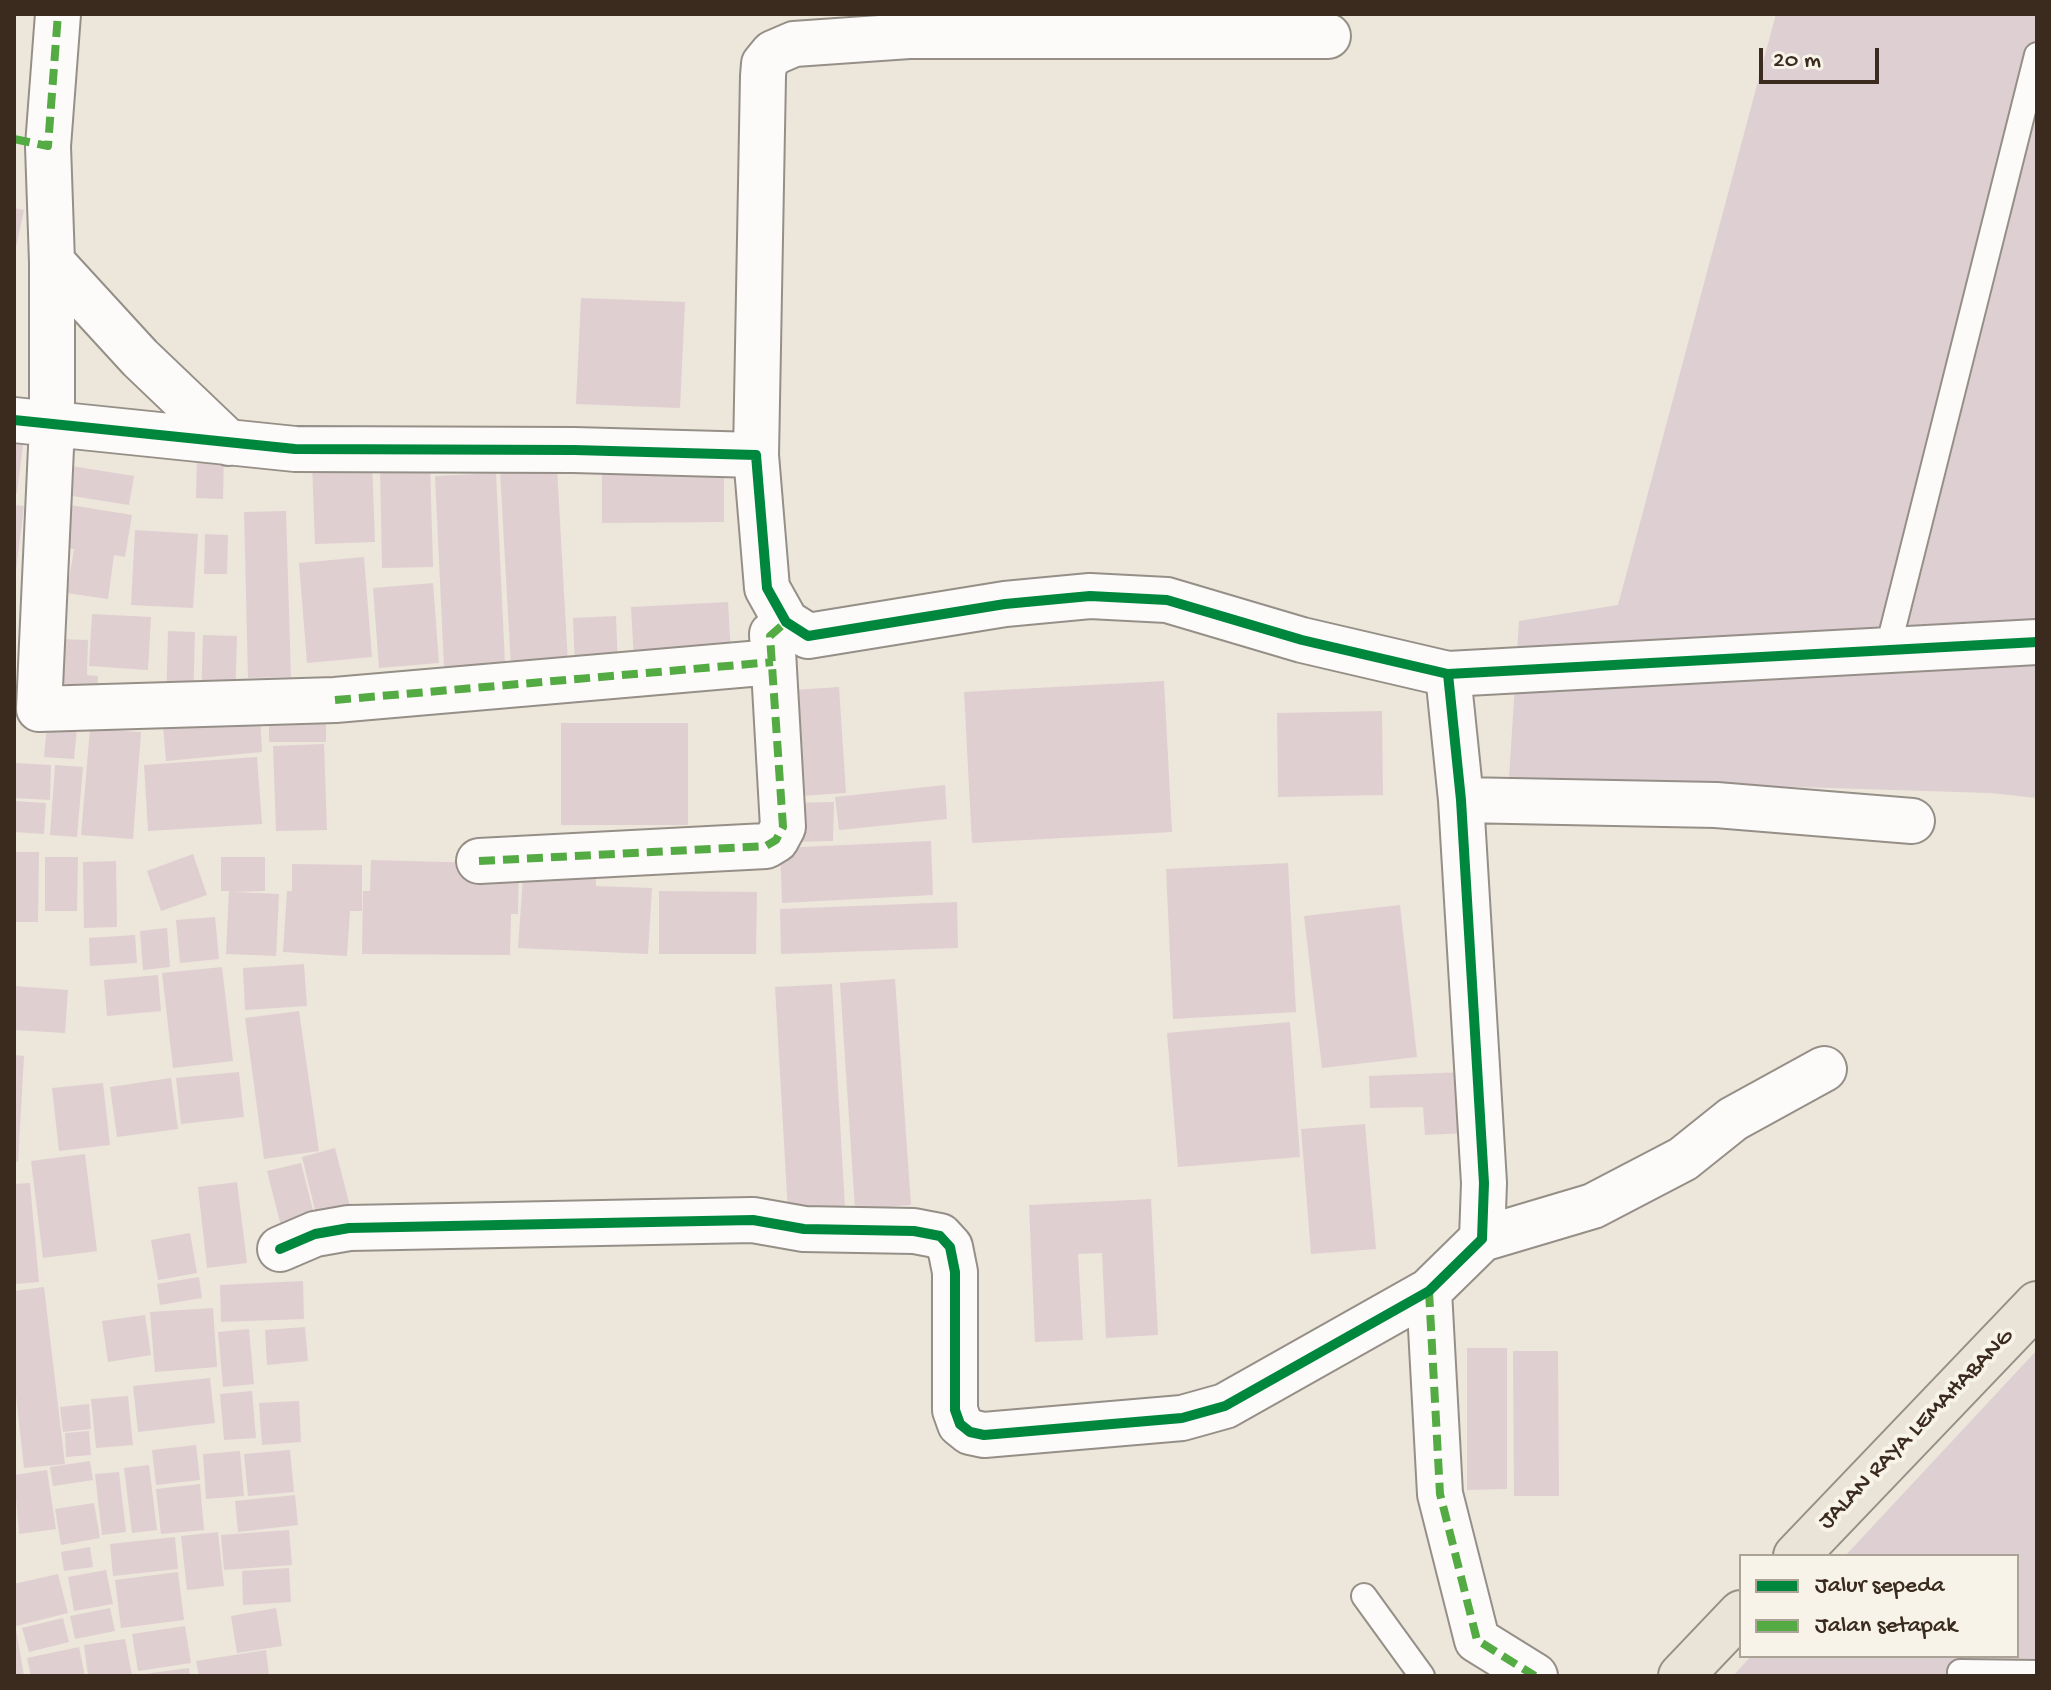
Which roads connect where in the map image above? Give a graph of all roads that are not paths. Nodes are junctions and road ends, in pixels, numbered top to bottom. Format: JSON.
{"nodes":[{"id":1,"x":58,"y":14,"type":"edge"},
{"id":2,"x":1328,"y":36,"type":"dead end"},
{"id":3,"x":2037,"y":55,"type":"edge"},
{"id":4,"x":31,"y":143,"type":"edge"},
{"id":5,"x":52,"y":262,"type":"junction"},
{"id":6,"x":33,"y":423,"type":"edge"},
{"id":7,"x":229,"y":443,"type":"junction"},
{"id":8,"x":756,"y":455,"type":"junction"},
{"id":9,"x":29,"y":586,"type":"edge"},
{"id":10,"x":779,"y":642,"type":"junction"},
{"id":11,"x":2037,"y":642,"type":"edge"},
{"id":12,"x":1887,"y":652,"type":"junction"},
{"id":13,"x":1448,"y":674,"type":"junction"},
{"id":14,"x":26,"y":707,"type":"edge"},
{"id":15,"x":1461,"y":800,"type":"junction"},
{"id":16,"x":1912,"y":821,"type":"dead end"},
{"id":17,"x":479,"y":861,"type":"dead end"},
{"id":18,"x":1824,"y":1069,"type":"dead end"},
{"id":19,"x":1482,"y":1239,"type":"junction"},
{"id":20,"x":280,"y":1249,"type":"dead end"},
{"id":21,"x":1429,"y":1291,"type":"junction"},
{"id":22,"x":2037,"y":1304,"type":"edge"},
{"id":23,"x":1798,"y":1554,"type":"edge"},
{"id":24,"x":1364,"y":1596,"type":"dead end"},
{"id":25,"x":1739,"y":1615,"type":"edge"},
{"id":26,"x":1960,"y":1672,"type":"dead end"},
{"id":27,"x":2037,"y":1673,"type":"edge"},
{"id":28,"x":1422,"y":1676,"type":"edge"},
{"id":29,"x":1535,"y":1676,"type":"edge"},
{"id":30,"x":1681,"y":1676,"type":"edge"}],
"edges":[{"from":1,"to":4,"type":"street"},
{"from":2,"to":8,"type":"street"},
{"from":3,"to":12,"type":"lane"},
{"from":4,"to":5,"type":"street"},
{"from":5,"to":6,"type":"street"},
{"from":5,"to":7,"type":"street"},
{"from":6,"to":7,"type":"street"},
{"from":6,"to":9,"type":"street"},
{"from":7,"to":8,"type":"street"},
{"from":8,"to":10,"type":"street"},
{"from":9,"to":14,"type":"street"},
{"from":10,"to":13,"type":"street"},
{"from":10,"to":14,"type":"street"},
{"from":10,"to":17,"type":"street"},
{"from":11,"to":12,"type":"street"},
{"from":12,"to":13,"type":"street"},
{"from":13,"to":15,"type":"street"},
{"from":15,"to":16,"type":"street"},
{"from":15,"to":19,"type":"street"},
{"from":18,"to":19,"type":"street"},
{"from":19,"to":21,"type":"street"},
{"from":20,"to":21,"type":"street"},
{"from":21,"to":29,"type":"street"},
{"from":22,"to":23,"type":"main road","name":"JALAN RAYA LEMAHABANG"},
{"from":24,"to":28,"type":"lane"},
{"from":25,"to":30,"type":"main road"},
{"from":26,"to":27,"type":"lane"}]}
